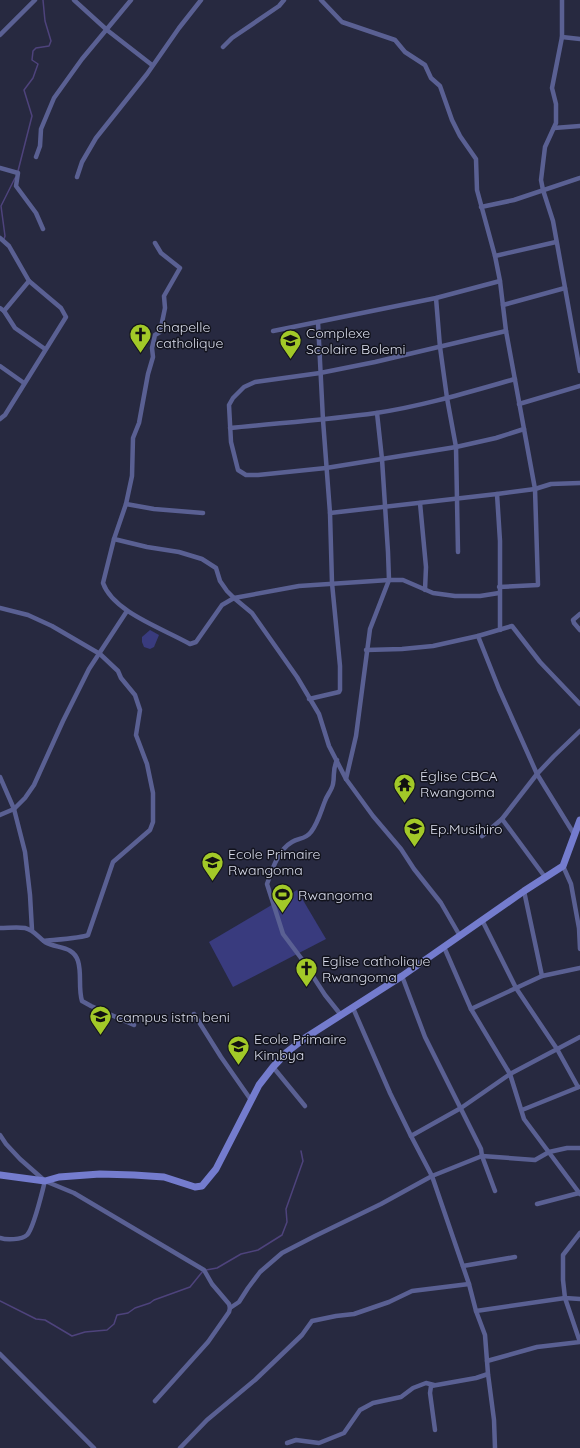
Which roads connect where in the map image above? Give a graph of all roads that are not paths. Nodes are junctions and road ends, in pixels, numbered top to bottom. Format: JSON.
{"nodes":[{"id":1,"x":35,"y":0,"type":"edge"},
{"id":2,"x":74,"y":0,"type":"edge"},
{"id":3,"x":131,"y":0,"type":"edge"},
{"id":4,"x":201,"y":0,"type":"edge"},
{"id":5,"x":284,"y":0,"type":"edge"},
{"id":6,"x":321,"y":0,"type":"edge"},
{"id":7,"x":562,"y":0,"type":"edge"},
{"id":8,"x":106,"y":30,"type":"junction"},
{"id":9,"x":0,"y":35,"type":"edge"},
{"id":10,"x":562,"y":37,"type":"junction"},
{"id":11,"x":580,"y":40,"type":"edge"},
{"id":12,"x":223,"y":47,"type":"dead end"},
{"id":13,"x":152,"y":65,"type":"junction"},
{"id":14,"x":580,"y":126,"type":"edge"},
{"id":15,"x":554,"y":128,"type":"junction"},
{"id":16,"x":36,"y":157,"type":"dead end"},
{"id":17,"x":0,"y":168,"type":"edge"},
{"id":18,"x":76,"y":177,"type":"dead end"},
{"id":19,"x":580,"y":178,"type":"edge"},
{"id":20,"x":543,"y":190,"type":"junction"},
{"id":21,"x":481,"y":207,"type":"junction"},
{"id":22,"x":43,"y":229,"type":"dead end"},
{"id":23,"x":0,"y":238,"type":"edge"},
{"id":24,"x":556,"y":242,"type":"junction"},
{"id":25,"x":155,"y":243,"type":"dead end"},
{"id":26,"x":495,"y":256,"type":"junction"},
{"id":27,"x":29,"y":281,"type":"junction"},
{"id":28,"x":500,"y":281,"type":"junction"},
{"id":29,"x":566,"y":288,"type":"junction"},
{"id":30,"x":436,"y":298,"type":"junction"},
{"id":31,"x":503,"y":305,"type":"junction"},
{"id":32,"x":2,"y":310,"type":"edge"},
{"id":33,"x":318,"y":322,"type":"junction"},
{"id":34,"x":273,"y":331,"type":"dead end"},
{"id":35,"x":506,"y":332,"type":"junction"},
{"id":36,"x":440,"y":347,"type":"junction"},
{"id":37,"x":45,"y":349,"type":"junction"},
{"id":38,"x":0,"y":366,"type":"edge"},
{"id":39,"x":580,"y":371,"type":"edge"},
{"id":40,"x":320,"y":373,"type":"junction"},
{"id":41,"x":515,"y":379,"type":"junction"},
{"id":42,"x":24,"y":383,"type":"junction"},
{"id":43,"x":580,"y":386,"type":"edge"},
{"id":44,"x":447,"y":398,"type":"junction"},
{"id":45,"x":519,"y":404,"type":"junction"},
{"id":46,"x":377,"y":413,"type":"junction"},
{"id":47,"x":0,"y":420,"type":"edge"},
{"id":48,"x":323,"y":420,"type":"junction"},
{"id":49,"x":230,"y":428,"type":"junction"},
{"id":50,"x":524,"y":429,"type":"junction"},
{"id":51,"x":456,"y":447,"type":"junction"},
{"id":52,"x":382,"y":459,"type":"junction"},
{"id":53,"x":326,"y":468,"type":"junction"},
{"id":54,"x":580,"y":483,"type":"edge"},
{"id":55,"x":535,"y":489,"type":"junction"},
{"id":56,"x":497,"y":494,"type":"junction"},
{"id":57,"x":456,"y":498,"type":"junction"},
{"id":58,"x":420,"y":503,"type":"junction"},
{"id":59,"x":126,"y":504,"type":"junction"},
{"id":60,"x":385,"y":507,"type":"junction"},
{"id":61,"x":203,"y":513,"type":"dead end"},
{"id":62,"x":330,"y":513,"type":"junction"},
{"id":63,"x":114,"y":539,"type":"junction"},
{"id":64,"x":458,"y":552,"type":"dead end"},
{"id":65,"x":389,"y":580,"type":"junction"},
{"id":66,"x":332,"y":584,"type":"junction"},
{"id":67,"x":499,"y":587,"type":"junction"},
{"id":68,"x":425,"y":590,"type":"junction"},
{"id":69,"x":499,"y":593,"type":"junction"},
{"id":70,"x":234,"y":598,"type":"junction"},
{"id":71,"x":0,"y":608,"type":"edge"},
{"id":72,"x":127,"y":612,"type":"junction"},
{"id":73,"x":580,"y":614,"type":"edge"},
{"id":74,"x":500,"y":630,"type":"junction"},
{"id":75,"x":580,"y":630,"type":"edge"},
{"id":76,"x":478,"y":636,"type":"junction"},
{"id":77,"x":366,"y":650,"type":"junction"},
{"id":78,"x":100,"y":654,"type":"junction"},
{"id":79,"x":309,"y":699,"type":"junction"},
{"id":80,"x":580,"y":704,"type":"edge"},
{"id":81,"x":580,"y":731,"type":"edge"},
{"id":82,"x":337,"y":760,"type":"junction"},
{"id":83,"x":537,"y":774,"type":"junction"},
{"id":84,"x":0,"y":777,"type":"edge"},
{"id":85,"x":346,"y":779,"type":"junction"},
{"id":86,"x":14,"y":808,"type":"junction"},
{"id":87,"x":0,"y":815,"type":"edge"},
{"id":88,"x":502,"y":819,"type":"junction"},
{"id":89,"x":580,"y":820,"type":"edge"},
{"id":90,"x":574,"y":834,"type":"junction"},
{"id":91,"x":482,"y":836,"type":"dead end"},
{"id":92,"x":562,"y":866,"type":"junction"},
{"id":93,"x":545,"y":877,"type":"junction"},
{"id":94,"x":524,"y":891,"type":"junction"},
{"id":95,"x":482,"y":920,"type":"junction"},
{"id":96,"x":0,"y":928,"type":"edge"},
{"id":97,"x":579,"y":928,"type":"edge"},
{"id":98,"x":32,"y":930,"type":"junction"},
{"id":99,"x":460,"y":936,"type":"junction"},
{"id":100,"x":44,"y":941,"type":"junction"},
{"id":101,"x":444,"y":947,"type":"junction"},
{"id":102,"x":580,"y":949,"type":"edge"},
{"id":103,"x":580,"y":968,"type":"edge"},
{"id":104,"x":402,"y":976,"type":"junction"},
{"id":105,"x":542,"y":976,"type":"junction"},
{"id":106,"x":516,"y":988,"type":"junction"},
{"id":107,"x":353,"y":1008,"type":"junction"},
{"id":108,"x":471,"y":1009,"type":"junction"},
{"id":109,"x":194,"y":1014,"type":"dead end"},
{"id":110,"x":341,"y":1015,"type":"junction"},
{"id":111,"x":134,"y":1025,"type":"dead end"},
{"id":112,"x":580,"y":1037,"type":"edge"},
{"id":113,"x":557,"y":1049,"type":"junction"},
{"id":114,"x":273,"y":1067,"type":"junction"},
{"id":115,"x":510,"y":1074,"type":"junction"},
{"id":116,"x":579,"y":1087,"type":"edge"},
{"id":117,"x":251,"y":1100,"type":"junction"},
{"id":118,"x":305,"y":1106,"type":"dead end"},
{"id":119,"x":461,"y":1108,"type":"junction"},
{"id":120,"x":522,"y":1110,"type":"junction"},
{"id":121,"x":0,"y":1135,"type":"edge"},
{"id":122,"x":411,"y":1136,"type":"junction"},
{"id":123,"x":580,"y":1148,"type":"edge"},
{"id":124,"x":549,"y":1152,"type":"junction"},
{"id":125,"x":482,"y":1156,"type":"junction"},
{"id":126,"x":0,"y":1175,"type":"edge"},
{"id":127,"x":432,"y":1176,"type":"junction"},
{"id":128,"x":45,"y":1181,"type":"junction"},
{"id":129,"x":495,"y":1191,"type":"dead end"},
{"id":130,"x":580,"y":1193,"type":"edge"},
{"id":131,"x":537,"y":1204,"type":"dead end"},
{"id":132,"x":580,"y":1233,"type":"edge"},
{"id":133,"x":0,"y":1238,"type":"edge"},
{"id":134,"x":515,"y":1257,"type":"dead end"},
{"id":135,"x":463,"y":1266,"type":"junction"},
{"id":136,"x":469,"y":1284,"type":"junction"},
{"id":137,"x":565,"y":1298,"type":"junction"},
{"id":138,"x":580,"y":1299,"type":"edge"},
{"id":139,"x":230,"y":1308,"type":"junction"},
{"id":140,"x":476,"y":1311,"type":"junction"},
{"id":141,"x":0,"y":1354,"type":"edge"},
{"id":142,"x":487,"y":1361,"type":"junction"},
{"id":143,"x":488,"y":1374,"type":"junction"},
{"id":144,"x":434,"y":1385,"type":"junction"},
{"id":145,"x":155,"y":1401,"type":"dead end"},
{"id":146,"x":435,"y":1430,"type":"dead end"},
{"id":147,"x":287,"y":1443,"type":"dead end"},
{"id":148,"x":319,"y":1446,"type":"edge"},
{"id":149,"x":94,"y":1448,"type":"edge"},
{"id":150,"x":180,"y":1448,"type":"edge"},
{"id":151,"x":496,"y":1448,"type":"edge"}],
"edges":[{"from":1,"to":9,"type":"street"},
{"from":2,"to":8,"type":"street"},
{"from":3,"to":8,"type":"street"},
{"from":4,"to":13,"type":"street"},
{"from":5,"to":12,"type":"street"},
{"from":6,"to":21,"type":"street"},
{"from":7,"to":10,"type":"street"},
{"from":8,"to":13,"type":"street"},
{"from":8,"to":16,"type":"street"},
{"from":10,"to":11,"type":"street"},
{"from":10,"to":15,"type":"street"},
{"from":13,"to":18,"type":"street"},
{"from":14,"to":15,"type":"street"},
{"from":15,"to":20,"type":"street"},
{"from":17,"to":22,"type":"street"},
{"from":19,"to":20,"type":"street"},
{"from":20,"to":21,"type":"street"},
{"from":20,"to":24,"type":"street"},
{"from":21,"to":26,"type":"street"},
{"from":23,"to":27,"type":"street"},
{"from":24,"to":26,"type":"street"},
{"from":24,"to":29,"type":"street"},
{"from":25,"to":59,"type":"street"},
{"from":26,"to":28,"type":"street"},
{"from":27,"to":32,"type":"street"},
{"from":27,"to":37,"type":"street"},
{"from":28,"to":30,"type":"street"},
{"from":28,"to":31,"type":"street"},
{"from":29,"to":31,"type":"street"},
{"from":29,"to":39,"type":"street"},
{"from":30,"to":33,"type":"street"},
{"from":30,"to":36,"type":"street"},
{"from":31,"to":35,"type":"street"},
{"from":32,"to":37,"type":"street"},
{"from":33,"to":34,"type":"street"},
{"from":33,"to":40,"type":"street"},
{"from":35,"to":36,"type":"street"},
{"from":35,"to":41,"type":"street"},
{"from":36,"to":40,"type":"street"},
{"from":36,"to":44,"type":"street"},
{"from":37,"to":42,"type":"street"},
{"from":38,"to":42,"type":"street"},
{"from":40,"to":48,"type":"street"},
{"from":40,"to":49,"type":"street"},
{"from":41,"to":44,"type":"street"},
{"from":41,"to":45,"type":"street"},
{"from":42,"to":47,"type":"street"},
{"from":43,"to":45,"type":"street"},
{"from":44,"to":46,"type":"street"},
{"from":44,"to":51,"type":"street"},
{"from":45,"to":50,"type":"street"},
{"from":46,"to":48,"type":"street"},
{"from":46,"to":52,"type":"street"},
{"from":48,"to":49,"type":"street"},
{"from":48,"to":53,"type":"street"},
{"from":49,"to":53,"type":"street"},
{"from":50,"to":51,"type":"street"},
{"from":50,"to":55,"type":"street"},
{"from":51,"to":52,"type":"street"},
{"from":51,"to":57,"type":"street"},
{"from":52,"to":53,"type":"street"},
{"from":52,"to":60,"type":"street"},
{"from":53,"to":62,"type":"street"},
{"from":54,"to":55,"type":"street"},
{"from":55,"to":56,"type":"street"},
{"from":55,"to":67,"type":"street"},
{"from":56,"to":57,"type":"street"},
{"from":56,"to":67,"type":"street"},
{"from":57,"to":58,"type":"street"},
{"from":57,"to":64,"type":"street"},
{"from":58,"to":60,"type":"street"},
{"from":58,"to":68,"type":"street"},
{"from":59,"to":61,"type":"street"},
{"from":59,"to":63,"type":"street"},
{"from":60,"to":62,"type":"street"},
{"from":60,"to":65,"type":"street"},
{"from":62,"to":66,"type":"street"},
{"from":63,"to":70,"type":"street"},
{"from":63,"to":72,"type":"street"},
{"from":65,"to":66,"type":"street"},
{"from":65,"to":68,"type":"street"},
{"from":65,"to":77,"type":"street"},
{"from":66,"to":70,"type":"street"},
{"from":66,"to":79,"type":"street"},
{"from":67,"to":69,"type":"street"},
{"from":68,"to":69,"type":"street"},
{"from":69,"to":74,"type":"street"},
{"from":70,"to":72,"type":"street"},
{"from":70,"to":79,"type":"street"},
{"from":71,"to":78,"type":"street"},
{"from":72,"to":78,"type":"street"},
{"from":73,"to":75,"type":"street"},
{"from":74,"to":76,"type":"street"},
{"from":74,"to":80,"type":"street"},
{"from":76,"to":77,"type":"street"},
{"from":76,"to":83,"type":"street"},
{"from":77,"to":85,"type":"street"},
{"from":78,"to":86,"type":"street"},
{"from":78,"to":100,"type":"street"},
{"from":79,"to":82,"type":"street"},
{"from":81,"to":83,"type":"street"},
{"from":82,"to":85,"type":"street"},
{"from":82,"to":110,"type":"street"},
{"from":83,"to":88,"type":"street"},
{"from":83,"to":90,"type":"street"},
{"from":84,"to":86,"type":"street"},
{"from":85,"to":99,"type":"street"},
{"from":86,"to":87,"type":"street"},
{"from":86,"to":98,"type":"street"},
{"from":88,"to":91,"type":"street"},
{"from":88,"to":93,"type":"street"},
{"from":89,"to":90,"type":"street"},
{"from":90,"to":92,"type":"street"},
{"from":92,"to":93,"type":"street"},
{"from":92,"to":97,"type":"street"},
{"from":93,"to":94,"type":"street"},
{"from":94,"to":95,"type":"street"},
{"from":94,"to":105,"type":"street"},
{"from":95,"to":99,"type":"street"},
{"from":95,"to":106,"type":"street"},
{"from":96,"to":98,"type":"street"},
{"from":97,"to":102,"type":"street"},
{"from":98,"to":100,"type":"street"},
{"from":99,"to":101,"type":"street"},
{"from":100,"to":111,"type":"street"},
{"from":101,"to":104,"type":"street"},
{"from":101,"to":108,"type":"street"},
{"from":103,"to":105,"type":"street"},
{"from":104,"to":107,"type":"street"},
{"from":104,"to":119,"type":"street"},
{"from":105,"to":106,"type":"street"},
{"from":106,"to":108,"type":"street"},
{"from":106,"to":113,"type":"street"},
{"from":107,"to":110,"type":"street"},
{"from":107,"to":122,"type":"street"},
{"from":108,"to":115,"type":"street"},
{"from":109,"to":117,"type":"street"},
{"from":110,"to":114,"type":"street"},
{"from":112,"to":113,"type":"street"},
{"from":113,"to":115,"type":"street"},
{"from":113,"to":116,"type":"street"},
{"from":114,"to":117,"type":"street"},
{"from":114,"to":118,"type":"street"},
{"from":115,"to":119,"type":"street"},
{"from":115,"to":120,"type":"street"},
{"from":116,"to":120,"type":"street"},
{"from":117,"to":128,"type":"street"},
{"from":119,"to":122,"type":"street"},
{"from":119,"to":125,"type":"street"},
{"from":120,"to":124,"type":"street"},
{"from":121,"to":128,"type":"street"},
{"from":122,"to":127,"type":"street"},
{"from":123,"to":124,"type":"street"},
{"from":124,"to":125,"type":"street"},
{"from":124,"to":130,"type":"street"},
{"from":125,"to":127,"type":"street"},
{"from":125,"to":129,"type":"street"},
{"from":126,"to":128,"type":"street"},
{"from":127,"to":135,"type":"street"},
{"from":127,"to":139,"type":"street"},
{"from":128,"to":133,"type":"street"},
{"from":128,"to":139,"type":"street"},
{"from":130,"to":131,"type":"street"},
{"from":132,"to":137,"type":"street"},
{"from":134,"to":135,"type":"street"},
{"from":135,"to":136,"type":"street"},
{"from":136,"to":140,"type":"street"},
{"from":136,"to":150,"type":"street"},
{"from":137,"to":138,"type":"street"},
{"from":137,"to":140,"type":"street"},
{"from":137,"to":142,"type":"street"},
{"from":139,"to":145,"type":"street"},
{"from":140,"to":142,"type":"street"},
{"from":141,"to":149,"type":"street"},
{"from":142,"to":143,"type":"street"},
{"from":143,"to":144,"type":"street"},
{"from":143,"to":151,"type":"street"},
{"from":144,"to":146,"type":"street"},
{"from":144,"to":148,"type":"street"},
{"from":147,"to":148,"type":"street"}]}
